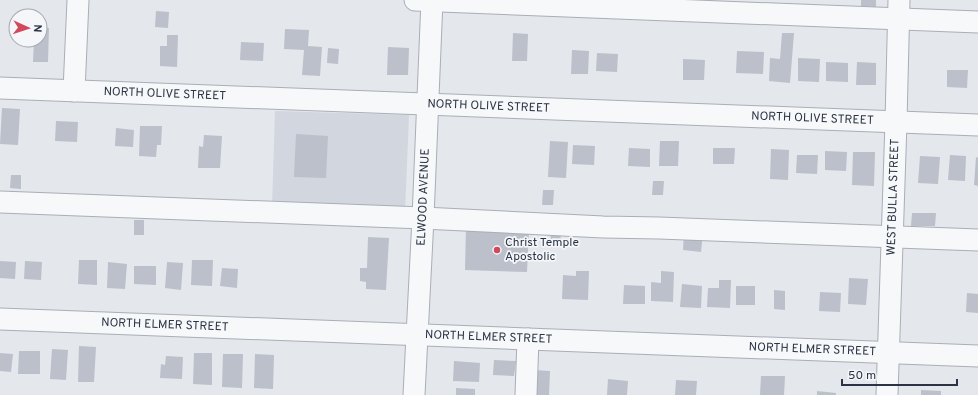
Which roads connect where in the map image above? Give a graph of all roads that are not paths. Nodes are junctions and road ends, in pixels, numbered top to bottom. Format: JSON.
{"nodes":[{"id":1,"x":78,"y":0,"type":"edge"},
{"id":2,"x":426,"y":0,"type":"edge"},
{"id":3,"x":898,"y":9,"type":"edge"},
{"id":4,"x":978,"y":22,"type":"edge"},
{"id":5,"x":0,"y":88,"type":"edge"},
{"id":6,"x":74,"y":90,"type":"junction"},
{"id":7,"x":428,"y":103,"type":"junction"},
{"id":8,"x":896,"y":122,"type":"junction"},
{"id":9,"x":978,"y":125,"type":"edge"},
{"id":10,"x":0,"y":202,"type":"edge"},
{"id":11,"x":424,"y":218,"type":"junction"},
{"id":12,"x":892,"y":236,"type":"junction"},
{"id":13,"x":978,"y":240,"type":"edge"},
{"id":14,"x":0,"y":319,"type":"edge"},
{"id":15,"x":416,"y":335,"type":"junction"},
{"id":16,"x":528,"y":339,"type":"junction"},
{"id":17,"x":888,"y":353,"type":"junction"},
{"id":18,"x":978,"y":356,"type":"edge"},
{"id":19,"x":414,"y":395,"type":"edge"},
{"id":20,"x":526,"y":395,"type":"edge"},
{"id":21,"x":886,"y":395,"type":"edge"}],
"edges":[{"from":1,"to":6,"type":"street"},
{"from":2,"to":3,"type":"street"},
{"from":2,"to":7,"type":"street","name":"ELWOOD AVENUE"},
{"from":3,"to":4,"type":"street"},
{"from":3,"to":8,"type":"street","name":"WEST BULLA STREET"},
{"from":5,"to":6,"type":"street","name":"NORTH OLIVE STREET"},
{"from":6,"to":7,"type":"street","name":"NORTH OLIVE STREET"},
{"from":7,"to":8,"type":"street","name":"NORTH OLIVE STREET"},
{"from":7,"to":11,"type":"street","name":"ELWOOD AVENUE"},
{"from":8,"to":9,"type":"street","name":"NORTH OLIVE STREET"},
{"from":8,"to":12,"type":"street","name":"WEST BULLA STREET"},
{"from":10,"to":11,"type":"street"},
{"from":11,"to":12,"type":"street"},
{"from":11,"to":15,"type":"street","name":"ELWOOD AVENUE"},
{"from":12,"to":13,"type":"street"},
{"from":12,"to":17,"type":"street","name":"WEST BULLA STREET"},
{"from":14,"to":15,"type":"street","name":"NORTH ELMER STREET"},
{"from":15,"to":16,"type":"street","name":"NORTH ELMER STREET"},
{"from":15,"to":19,"type":"street","name":"ELWOOD AVENUE"},
{"from":16,"to":17,"type":"street","name":"NORTH ELMER STREET"},
{"from":16,"to":20,"type":"street"},
{"from":17,"to":18,"type":"street","name":"NORTH ELMER STREET"},
{"from":17,"to":21,"type":"street","name":"WEST BULLA STREET"}]}
